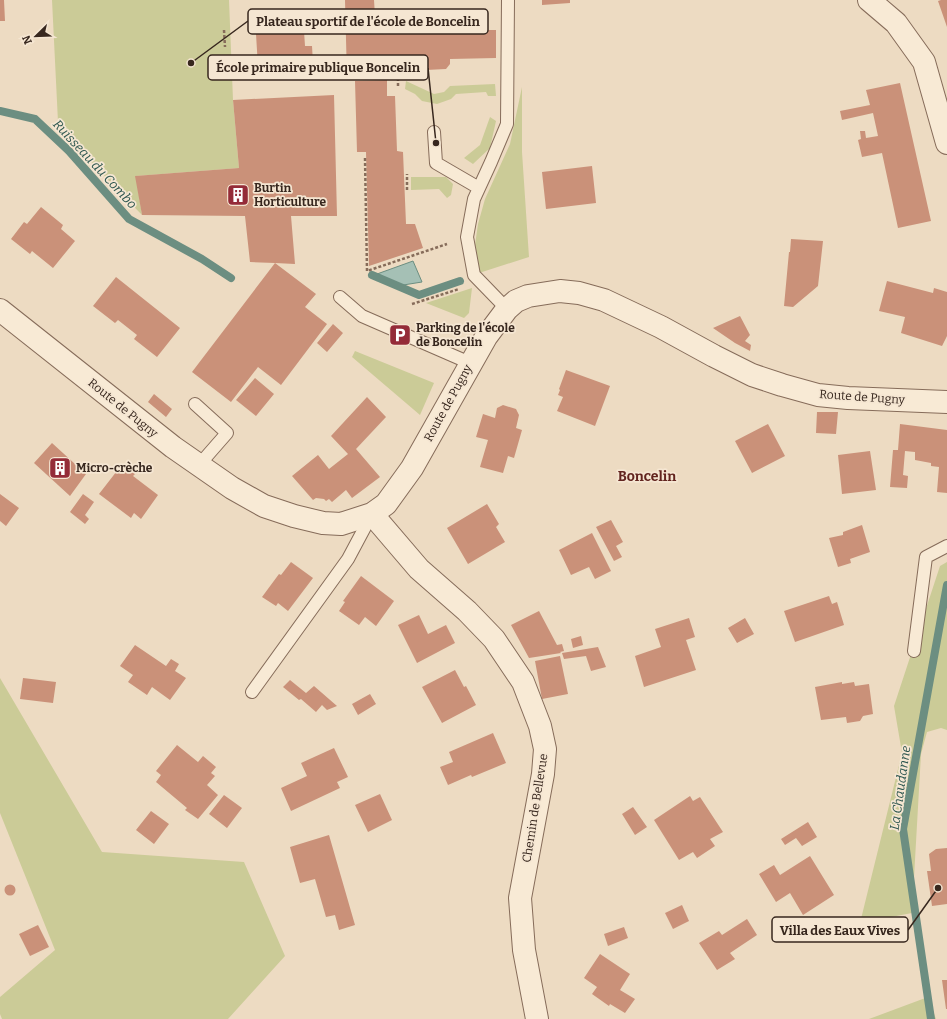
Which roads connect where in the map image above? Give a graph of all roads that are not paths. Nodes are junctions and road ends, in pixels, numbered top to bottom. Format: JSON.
{"nodes":[{"id":1,"x":508,"y":0,"type":"edge"},
{"id":2,"x":870,"y":0,"type":"edge"},
{"id":3,"x":434,"y":132,"type":"dead end"},
{"id":4,"x":947,"y":143,"type":"edge"},
{"id":5,"x":479,"y":188,"type":"junction"},
{"id":6,"x":340,"y":297,"type":"dead end"},
{"id":7,"x":506,"y":309,"type":"junction"},
{"id":8,"x":0,"y":310,"type":"edge"},
{"id":9,"x":470,"y":363,"type":"junction"},
{"id":10,"x":947,"y":402,"type":"edge"},
{"id":11,"x":195,"y":404,"type":"dead end"},
{"id":12,"x":199,"y":465,"type":"junction"},
{"id":13,"x":372,"y":514,"type":"junction"},
{"id":14,"x":946,"y":546,"type":"edge"},
{"id":15,"x":914,"y":651,"type":"dead end"},
{"id":16,"x":252,"y":692,"type":"dead end"},
{"id":17,"x":536,"y":1019,"type":"edge"}],
"edges":[{"from":1,"to":5,"type":"lane"},
{"from":2,"to":4,"type":"street"},
{"from":3,"to":5,"type":"lane"},
{"from":5,"to":7,"type":"lane"},
{"from":6,"to":9,"type":"lane"},
{"from":7,"to":9,"type":"street","name":"Route de Pugny"},
{"from":7,"to":10,"type":"street","name":"Route de Pugny"},
{"from":8,"to":12,"type":"street","name":"Route de Pugny"},
{"from":9,"to":13,"type":"street","name":"Route de Pugny"},
{"from":11,"to":12,"type":"lane"},
{"from":12,"to":13,"type":"street","name":"Route de Pugny"},
{"from":13,"to":16,"type":"lane"},
{"from":13,"to":17,"type":"street","name":"Chemin de Bellevue"},
{"from":14,"to":15,"type":"lane"}]}
